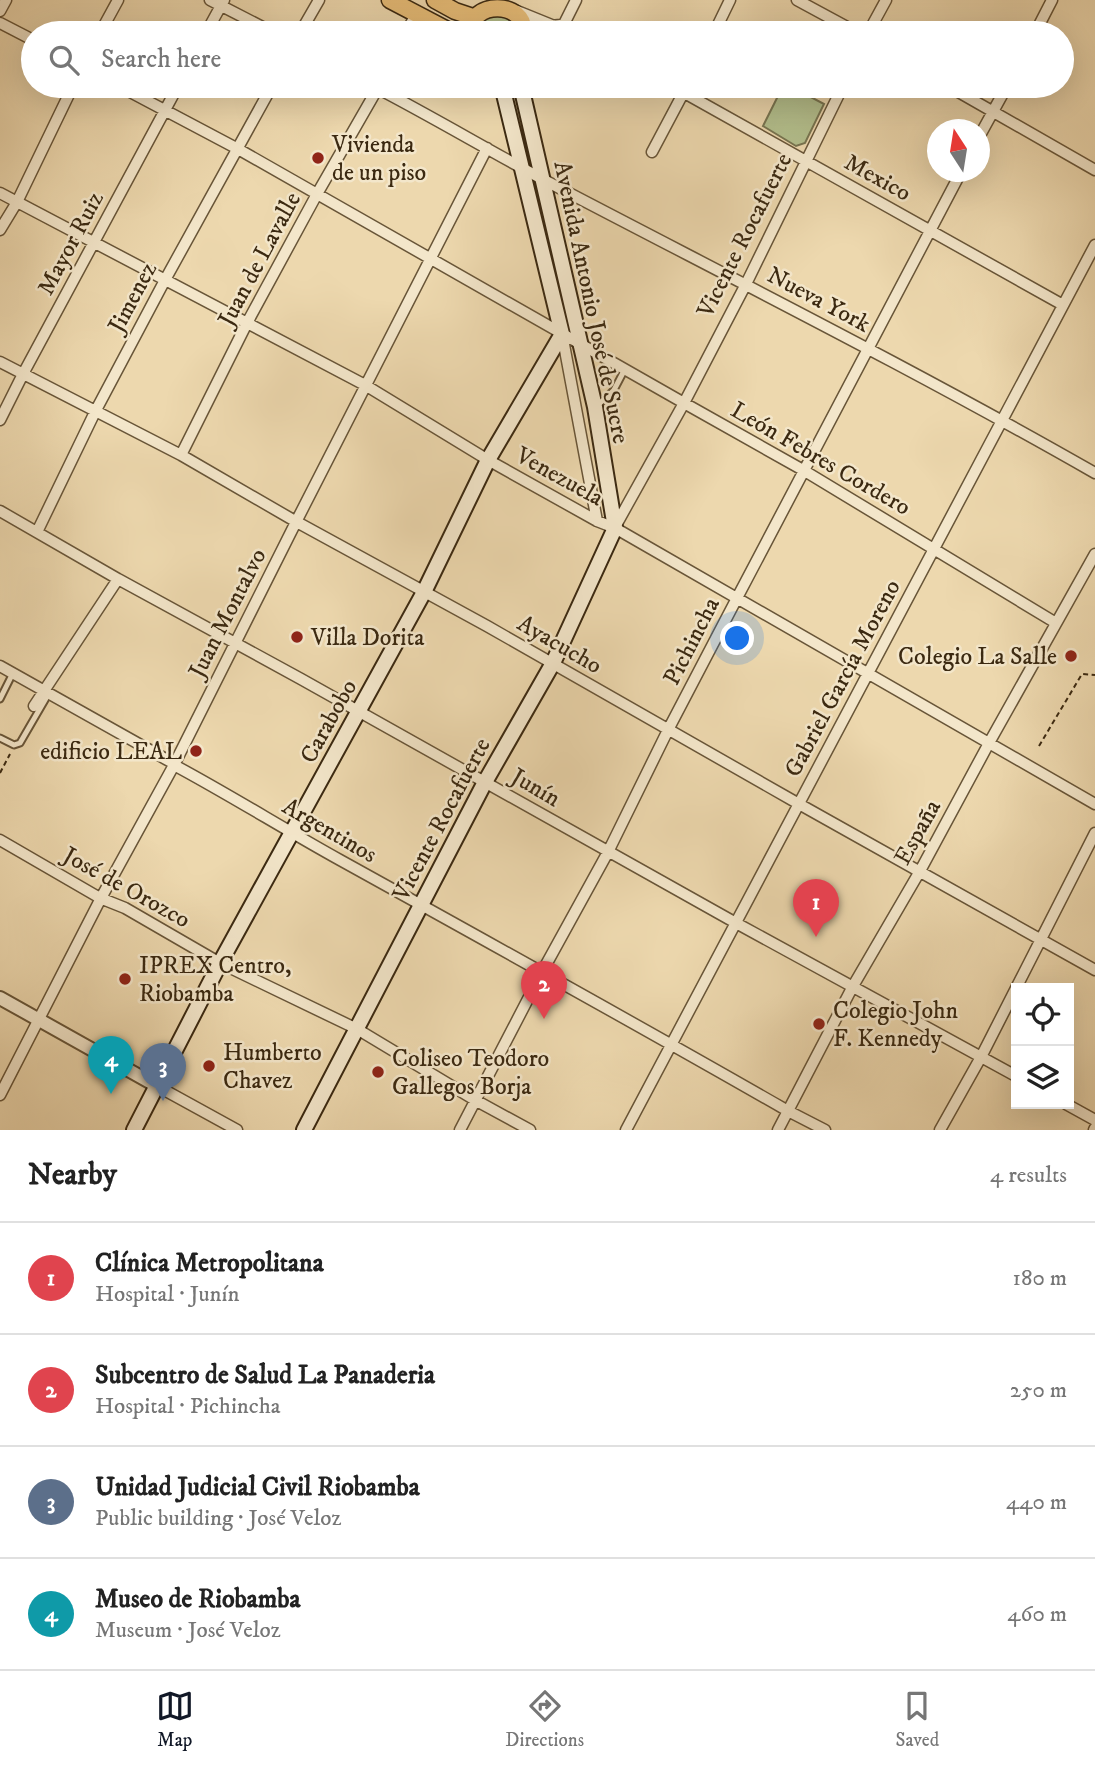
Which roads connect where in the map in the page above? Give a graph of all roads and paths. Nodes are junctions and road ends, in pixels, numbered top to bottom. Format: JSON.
{"nodes":[{"id":1,"x":6,"y":0,"type":"edge"},
{"id":2,"x":118,"y":0,"type":"edge"},
{"id":3,"x":210,"y":0,"type":"edge"},
{"id":4,"x":319,"y":0,"type":"edge"},
{"id":5,"x":390,"y":0,"type":"edge"},
{"id":6,"x":576,"y":0,"type":"edge"},
{"id":7,"x":730,"y":0,"type":"edge"},
{"id":8,"x":797,"y":0,"type":"edge"},
{"id":9,"x":886,"y":0,"type":"edge"},
{"id":10,"x":1052,"y":0,"type":"edge"},
{"id":11,"x":223,"y":3,"type":"edge"},
{"id":12,"x":442,"y":4,"type":"edge"},
{"id":13,"x":510,"y":5,"type":"edge"},
{"id":14,"x":0,"y":11,"type":"edge"},
{"id":15,"x":476,"y":12,"type":"edge"},
{"id":16,"x":416,"y":13,"type":"junction"},
{"id":17,"x":107,"y":21,"type":"edge"},
{"id":18,"x":213,"y":21,"type":"edge"},
{"id":19,"x":254,"y":21,"type":"edge"},
{"id":20,"x":307,"y":21,"type":"edge"},
{"id":21,"x":412,"y":21,"type":"edge"},
{"id":22,"x":431,"y":21,"type":"edge"},
{"id":23,"x":522,"y":21,"type":"edge"},
{"id":24,"x":549,"y":21,"type":"edge"},
{"id":25,"x":562,"y":21,"type":"edge"},
{"id":26,"x":719,"y":21,"type":"edge"},
{"id":27,"x":836,"y":21,"type":"edge"},
{"id":28,"x":875,"y":21,"type":"edge"},
{"id":29,"x":1041,"y":21,"type":"edge"},
{"id":30,"x":0,"y":23,"type":"edge"},
{"id":31,"x":21,"y":34,"type":"edge"},
{"id":32,"x":67,"y":98,"type":"edge"},
{"id":33,"x":142,"y":98,"type":"edge"},
{"id":34,"x":171,"y":98,"type":"edge"},
{"id":35,"x":266,"y":98,"type":"edge"},
{"id":36,"x":371,"y":98,"type":"edge"},
{"id":37,"x":397,"y":98,"type":"edge"},
{"id":38,"x":505,"y":98,"type":"edge"},
{"id":39,"x":524,"y":98,"type":"edge"},
{"id":40,"x":681,"y":98,"type":"edge"},
{"id":41,"x":701,"y":98,"type":"edge"},
{"id":42,"x":837,"y":98,"type":"edge"},
{"id":43,"x":969,"y":98,"type":"edge"},
{"id":44,"x":1001,"y":98,"type":"edge"},
{"id":45,"x":164,"y":110,"type":"junction"},
{"id":46,"x":993,"y":112,"type":"junction"},
{"id":47,"x":989,"y":119,"type":"edge"},
{"id":48,"x":487,"y":148,"type":"junction"},
{"id":49,"x":238,"y":149,"type":"junction"},
{"id":50,"x":652,"y":152,"type":"dead end"},
{"id":51,"x":806,"y":161,"type":"junction"},
{"id":52,"x":520,"y":166,"type":"junction"},
{"id":53,"x":1095,"y":170,"type":"edge"},
{"id":54,"x":543,"y":179,"type":"junction"},
{"id":55,"x":956,"y":182,"type":"edge"},
{"id":56,"x":0,"y":192,"type":"edge"},
{"id":57,"x":317,"y":194,"type":"junction"},
{"id":58,"x":17,"y":202,"type":"junction"},
{"id":59,"x":0,"y":230,"type":"edge"},
{"id":60,"x":930,"y":230,"type":"junction"},
{"id":61,"x":94,"y":242,"type":"junction"},
{"id":62,"x":1095,"y":245,"type":"edge"},
{"id":63,"x":430,"y":258,"type":"junction"},
{"id":64,"x":165,"y":280,"type":"junction"},
{"id":65,"x":746,"y":284,"type":"junction"},
{"id":66,"x":1063,"y":305,"type":"junction"},
{"id":67,"x":247,"y":323,"type":"junction"},
{"id":68,"x":562,"y":334,"type":"junction"},
{"id":69,"x":582,"y":345,"type":"junction"},
{"id":70,"x":867,"y":348,"type":"junction"},
{"id":71,"x":0,"y":362,"type":"edge"},
{"id":72,"x":625,"y":369,"type":"junction"},
{"id":73,"x":23,"y":374,"type":"junction"},
{"id":74,"x":366,"y":386,"type":"junction"},
{"id":75,"x":684,"y":403,"type":"junction"},
{"id":76,"x":595,"y":407,"type":"junction"},
{"id":77,"x":95,"y":412,"type":"junction"},
{"id":78,"x":1002,"y":420,"type":"junction"},
{"id":79,"x":0,"y":421,"type":"edge"},
{"id":80,"x":181,"y":455,"type":"junction"},
{"id":81,"x":488,"y":460,"type":"junction"},
{"id":82,"x":803,"y":470,"type":"junction"},
{"id":83,"x":1095,"y":472,"type":"edge"},
{"id":84,"x":0,"y":511,"type":"edge"},
{"id":85,"x":597,"y":521,"type":"junction"},
{"id":86,"x":296,"y":522,"type":"junction"},
{"id":87,"x":615,"y":528,"type":"junction"},
{"id":88,"x":37,"y":532,"type":"junction"},
{"id":89,"x":934,"y":549,"type":"junction"},
{"id":90,"x":1095,"y":554,"type":"edge"},
{"id":91,"x":118,"y":579,"type":"junction"},
{"id":92,"x":424,"y":592,"type":"junction"},
{"id":93,"x":737,"y":598,"type":"junction"},
{"id":94,"x":1056,"y":622,"type":"junction"},
{"id":95,"x":235,"y":643,"type":"junction"},
{"id":96,"x":553,"y":663,"type":"junction"},
{"id":97,"x":0,"y":666,"type":"edge"},
{"id":98,"x":13,"y":673,"type":"junction"},
{"id":99,"x":868,"y":674,"type":"junction"},
{"id":100,"x":1095,"y":675,"type":"edge"},
{"id":101,"x":46,"y":692,"type":"junction"},
{"id":102,"x":0,"y":699,"type":"edge"},
{"id":103,"x":34,"y":706,"type":"dead end"},
{"id":104,"x":358,"y":713,"type":"junction"},
{"id":105,"x":668,"y":730,"type":"junction"},
{"id":106,"x":0,"y":738,"type":"edge"},
{"id":107,"x":989,"y":743,"type":"junction"},
{"id":108,"x":1039,"y":746,"type":"dead end"},
{"id":109,"x":5,"y":763,"type":"dead end"},
{"id":110,"x":174,"y":765,"type":"junction"},
{"id":111,"x":0,"y":772,"type":"edge"},
{"id":112,"x":485,"y":782,"type":"junction"},
{"id":113,"x":799,"y":804,"type":"junction"},
{"id":114,"x":1095,"y":804,"type":"edge"},
{"id":115,"x":292,"y":833,"type":"junction"},
{"id":116,"x":1095,"y":833,"type":"edge"},
{"id":117,"x":0,"y":840,"type":"edge"},
{"id":118,"x":608,"y":852,"type":"junction"},
{"id":119,"x":920,"y":872,"type":"junction"},
{"id":120,"x":101,"y":898,"type":"junction"},
{"id":121,"x":421,"y":905,"type":"junction"},
{"id":122,"x":736,"y":923,"type":"junction"},
{"id":123,"x":1040,"y":939,"type":"junction"},
{"id":124,"x":220,"y":963,"type":"junction"},
{"id":125,"x":1095,"y":970,"type":"edge"},
{"id":126,"x":542,"y":972,"type":"junction"},
{"id":127,"x":852,"y":986,"type":"junction"},
{"id":128,"x":0,"y":998,"type":"edge"},
{"id":129,"x":39,"y":1020,"type":"junction"},
{"id":130,"x":357,"y":1029,"type":"junction"},
{"id":131,"x":670,"y":1044,"type":"junction"},
{"id":132,"x":981,"y":1057,"type":"junction"},
{"id":133,"x":1011,"y":1073,"type":"edge"},
{"id":134,"x":157,"y":1086,"type":"junction"},
{"id":135,"x":0,"y":1095,"type":"edge"},
{"id":136,"x":475,"y":1100,"type":"junction"},
{"id":137,"x":1074,"y":1108,"type":"edge"},
{"id":138,"x":788,"y":1111,"type":"junction"},
{"id":139,"x":1095,"y":1120,"type":"edge"},
{"id":140,"x":134,"y":1130,"type":"edge"},
{"id":141,"x":237,"y":1130,"type":"edge"},
{"id":142,"x":304,"y":1130,"type":"edge"},
{"id":143,"x":460,"y":1130,"type":"edge"},
{"id":144,"x":530,"y":1130,"type":"edge"},
{"id":145,"x":625,"y":1130,"type":"edge"},
{"id":146,"x":778,"y":1130,"type":"edge"},
{"id":147,"x":825,"y":1130,"type":"edge"},
{"id":148,"x":940,"y":1130,"type":"edge"}],
"edges":[{"from":1,"to":14,"type":"street"},
{"from":2,"to":17,"type":"street"},
{"from":3,"to":11,"type":"street"},
{"from":4,"to":20,"type":"street"},
{"from":5,"to":16,"type":"main road"},
{"from":6,"to":25,"type":"street"},
{"from":7,"to":26,"type":"street"},
{"from":8,"to":27,"type":"street"},
{"from":9,"to":28,"type":"street"},
{"from":10,"to":29,"type":"street"},
{"from":11,"to":18,"type":"street"},
{"from":11,"to":19,"type":"street"},
{"from":12,"to":15,"type":"main road"},
{"from":13,"to":15,"type":"main road"},
{"from":13,"to":23,"type":"main road"},
{"from":13,"to":24,"type":"street"},
{"from":16,"to":21,"type":"street"},
{"from":16,"to":22,"type":"main road"},
{"from":30,"to":31,"type":"street"},
{"from":32,"to":58,"type":"street"},
{"from":33,"to":45,"type":"street","name":"León Febres Cordero"},
{"from":34,"to":45,"type":"street","name":"Mayor Ruiz"},
{"from":35,"to":49,"type":"street","name":"Jimenez"},
{"from":36,"to":57,"type":"street","name":"Juan de Lavalle"},
{"from":37,"to":48,"type":"street","name":"Nueva York"},
{"from":38,"to":52,"type":"main road","name":"Avenida Antonio José de Sucre"},
{"from":39,"to":54,"type":"main road","name":"Avenida Antonio José de Sucre"},
{"from":40,"to":50,"type":"street"},
{"from":41,"to":51,"type":"street","name":"Mexico"},
{"from":42,"to":51,"type":"street","name":"Vicente Rocafuerte"},
{"from":43,"to":46,"type":"street"},
{"from":44,"to":46,"type":"street"},
{"from":45,"to":49,"type":"street","name":"León Febres Cordero"},
{"from":45,"to":61,"type":"street","name":"Mayor Ruiz"},
{"from":46,"to":47,"type":"street"},
{"from":46,"to":53,"type":"street"},
{"from":48,"to":52,"type":"street","name":"Nueva York"},
{"from":48,"to":63,"type":"street","name":"Juan Montalvo"},
{"from":49,"to":57,"type":"street","name":"León Febres Cordero"},
{"from":49,"to":64,"type":"street","name":"Jimenez"},
{"from":51,"to":60,"type":"street","name":"Mexico"},
{"from":51,"to":65,"type":"street","name":"Vicente Rocafuerte"},
{"from":52,"to":54,"type":"street","name":"Nueva York"},
{"from":52,"to":68,"type":"main road","name":"Avenida Antonio José de Sucre"},
{"from":54,"to":65,"type":"street","name":"Nueva York"},
{"from":54,"to":69,"type":"main road","name":"Avenida Antonio José de Sucre"},
{"from":55,"to":60,"type":"street","name":"Pichincha"},
{"from":56,"to":58,"type":"street","name":"Venezuela"},
{"from":57,"to":63,"type":"street","name":"León Febres Cordero"},
{"from":57,"to":67,"type":"street","name":"Juan de Lavalle"},
{"from":58,"to":59,"type":"street"},
{"from":58,"to":61,"type":"street","name":"Venezuela"},
{"from":60,"to":66,"type":"street","name":"Mexico"},
{"from":60,"to":70,"type":"street","name":"Pichincha"},
{"from":61,"to":64,"type":"street","name":"Venezuela"},
{"from":61,"to":73,"type":"street","name":"Mayor Ruiz"},
{"from":62,"to":66,"type":"street","name":"Gabriel García Moreno"},
{"from":63,"to":68,"type":"street","name":"León Febres Cordero"},
{"from":63,"to":74,"type":"street","name":"Juan Montalvo"},
{"from":64,"to":67,"type":"street","name":"Venezuela"},
{"from":64,"to":77,"type":"street","name":"Jimenez"},
{"from":65,"to":70,"type":"street","name":"Nueva York"},
{"from":65,"to":75,"type":"street","name":"Vicente Rocafuerte"},
{"from":66,"to":78,"type":"street","name":"Gabriel García Moreno"},
{"from":67,"to":74,"type":"street","name":"Venezuela"},
{"from":67,"to":80,"type":"street","name":"Juan de Lavalle"},
{"from":68,"to":69,"type":"street","name":"León Febres Cordero"},
{"from":68,"to":81,"type":"main road","name":"Carabobo"},
{"from":68,"to":85,"type":"street","name":"Avenida Antonio José de Sucre"},
{"from":69,"to":72,"type":"street","name":"León Febres Cordero"},
{"from":69,"to":76,"type":"main road","name":"Avenida Antonio José de Sucre"},
{"from":70,"to":78,"type":"street","name":"Nueva York"},
{"from":70,"to":82,"type":"street","name":"Pichincha"},
{"from":71,"to":73,"type":"street","name":"Ayacucho"},
{"from":72,"to":75,"type":"street","name":"León Febres Cordero"},
{"from":72,"to":76,"type":"lane"},
{"from":73,"to":77,"type":"street","name":"Ayacucho"},
{"from":73,"to":79,"type":"street","name":"Mayor Ruiz"},
{"from":74,"to":81,"type":"street","name":"Venezuela"},
{"from":74,"to":86,"type":"street","name":"Juan Montalvo"},
{"from":75,"to":82,"type":"street","name":"León Febres Cordero"},
{"from":75,"to":87,"type":"street","name":"Vicente Rocafuerte"},
{"from":76,"to":87,"type":"main road","name":"Avenida Antonio José de Sucre"},
{"from":77,"to":80,"type":"street","name":"Ayacucho"},
{"from":77,"to":88,"type":"street","name":"Jimenez"},
{"from":78,"to":83,"type":"street","name":"Nueva York"},
{"from":78,"to":89,"type":"street","name":"Gabriel García Moreno"},
{"from":80,"to":86,"type":"street","name":"Ayacucho"},
{"from":81,"to":85,"type":"street","name":"Venezuela"},
{"from":81,"to":92,"type":"main road","name":"Carabobo"},
{"from":82,"to":89,"type":"street","name":"León Febres Cordero"},
{"from":82,"to":93,"type":"street","name":"Pichincha"},
{"from":84,"to":88,"type":"street","name":"Junín"},
{"from":85,"to":87,"type":"street","name":"Venezuela"},
{"from":86,"to":92,"type":"street","name":"Ayacucho"},
{"from":86,"to":95,"type":"street","name":"Juan Montalvo"},
{"from":87,"to":93,"type":"street","name":"Venezuela"},
{"from":87,"to":96,"type":"main road","name":"Vicente Rocafuerte"},
{"from":88,"to":91,"type":"street","name":"Junín"},
{"from":89,"to":94,"type":"street","name":"León Febres Cordero"},
{"from":89,"to":99,"type":"street","name":"Gabriel García Moreno"},
{"from":90,"to":94,"type":"street","name":"España"},
{"from":91,"to":95,"type":"street","name":"Junín"},
{"from":91,"to":101,"type":"street"},
{"from":92,"to":96,"type":"street","name":"Ayacucho"},
{"from":92,"to":104,"type":"main road","name":"Carabobo"},
{"from":93,"to":99,"type":"street","name":"Venezuela"},
{"from":93,"to":105,"type":"street","name":"Pichincha"},
{"from":94,"to":107,"type":"street","name":"España"},
{"from":95,"to":104,"type":"street","name":"Junín"},
{"from":95,"to":110,"type":"street","name":"Juan Montalvo"},
{"from":96,"to":105,"type":"street","name":"Ayacucho"},
{"from":96,"to":112,"type":"main road","name":"Vicente Rocafuerte"},
{"from":97,"to":98,"type":"street","name":"Argentinos"},
{"from":98,"to":101,"type":"street","name":"Argentinos"},
{"from":98,"to":102,"type":"lane"},
{"from":99,"to":107,"type":"street","name":"Venezuela"},
{"from":99,"to":113,"type":"street","name":"Gabriel García Moreno"},
{"from":100,"to":108,"type":"path"},
{"from":101,"to":103,"type":"street"},
{"from":101,"to":106,"type":"lane"},
{"from":101,"to":110,"type":"street","name":"Argentinos"},
{"from":104,"to":112,"type":"street","name":"Junín"},
{"from":104,"to":115,"type":"main road","name":"Carabobo"},
{"from":105,"to":113,"type":"street","name":"Ayacucho"},
{"from":105,"to":118,"type":"street","name":"Pichincha"},
{"from":107,"to":114,"type":"street","name":"Venezuela"},
{"from":107,"to":119,"type":"street","name":"España"},
{"from":109,"to":111,"type":"path"},
{"from":110,"to":115,"type":"street","name":"Argentinos"},
{"from":110,"to":120,"type":"street","name":"Juan Montalvo"},
{"from":112,"to":118,"type":"street","name":"Junín"},
{"from":112,"to":121,"type":"main road","name":"Vicente Rocafuerte"},
{"from":113,"to":119,"type":"street","name":"Ayacucho"},
{"from":113,"to":122,"type":"street","name":"Gabriel García Moreno"},
{"from":115,"to":121,"type":"street","name":"Argentinos"},
{"from":115,"to":124,"type":"main road","name":"Carabobo"},
{"from":116,"to":123,"type":"street"},
{"from":117,"to":120,"type":"street","name":"José de Orozco"},
{"from":118,"to":122,"type":"street","name":"Junín"},
{"from":118,"to":126,"type":"street","name":"Pichincha"},
{"from":119,"to":123,"type":"street","name":"Ayacucho"},
{"from":119,"to":127,"type":"street","name":"España"},
{"from":120,"to":124,"type":"street","name":"José de Orozco"},
{"from":120,"to":129,"type":"street","name":"Juan Montalvo"},
{"from":121,"to":126,"type":"street","name":"Argentinos"},
{"from":121,"to":130,"type":"main road","name":"Vicente Rocafuerte"},
{"from":122,"to":127,"type":"street","name":"Junín"},
{"from":122,"to":131,"type":"street","name":"Gabriel García Moreno"},
{"from":123,"to":125,"type":"street","name":"Ayacucho"},
{"from":123,"to":132,"type":"street"},
{"from":124,"to":130,"type":"street","name":"José de Orozco"},
{"from":124,"to":134,"type":"main road","name":"Carabobo"},
{"from":126,"to":131,"type":"street","name":"Argentinos"},
{"from":126,"to":136,"type":"street","name":"Pichincha"},
{"from":127,"to":132,"type":"street","name":"Junín"},
{"from":127,"to":138,"type":"street","name":"España"},
{"from":128,"to":129,"type":"street"},
{"from":129,"to":134,"type":"street"},
{"from":129,"to":135,"type":"street","name":"Juan Montalvo"},
{"from":130,"to":136,"type":"street","name":"José de Orozco"},
{"from":130,"to":142,"type":"main road","name":"Vicente Rocafuerte"},
{"from":131,"to":138,"type":"street","name":"Argentinos"},
{"from":131,"to":145,"type":"street","name":"Gabriel García Moreno"},
{"from":132,"to":133,"type":"street","name":"Junín"},
{"from":132,"to":148,"type":"street"},
{"from":134,"to":140,"type":"main road","name":"Carabobo"},
{"from":134,"to":141,"type":"street"},
{"from":136,"to":143,"type":"street","name":"Pichincha"},
{"from":136,"to":144,"type":"street","name":"José de Orozco"},
{"from":137,"to":139,"type":"street"},
{"from":138,"to":146,"type":"street","name":"España"},
{"from":138,"to":147,"type":"street","name":"Argentinos"}]}
